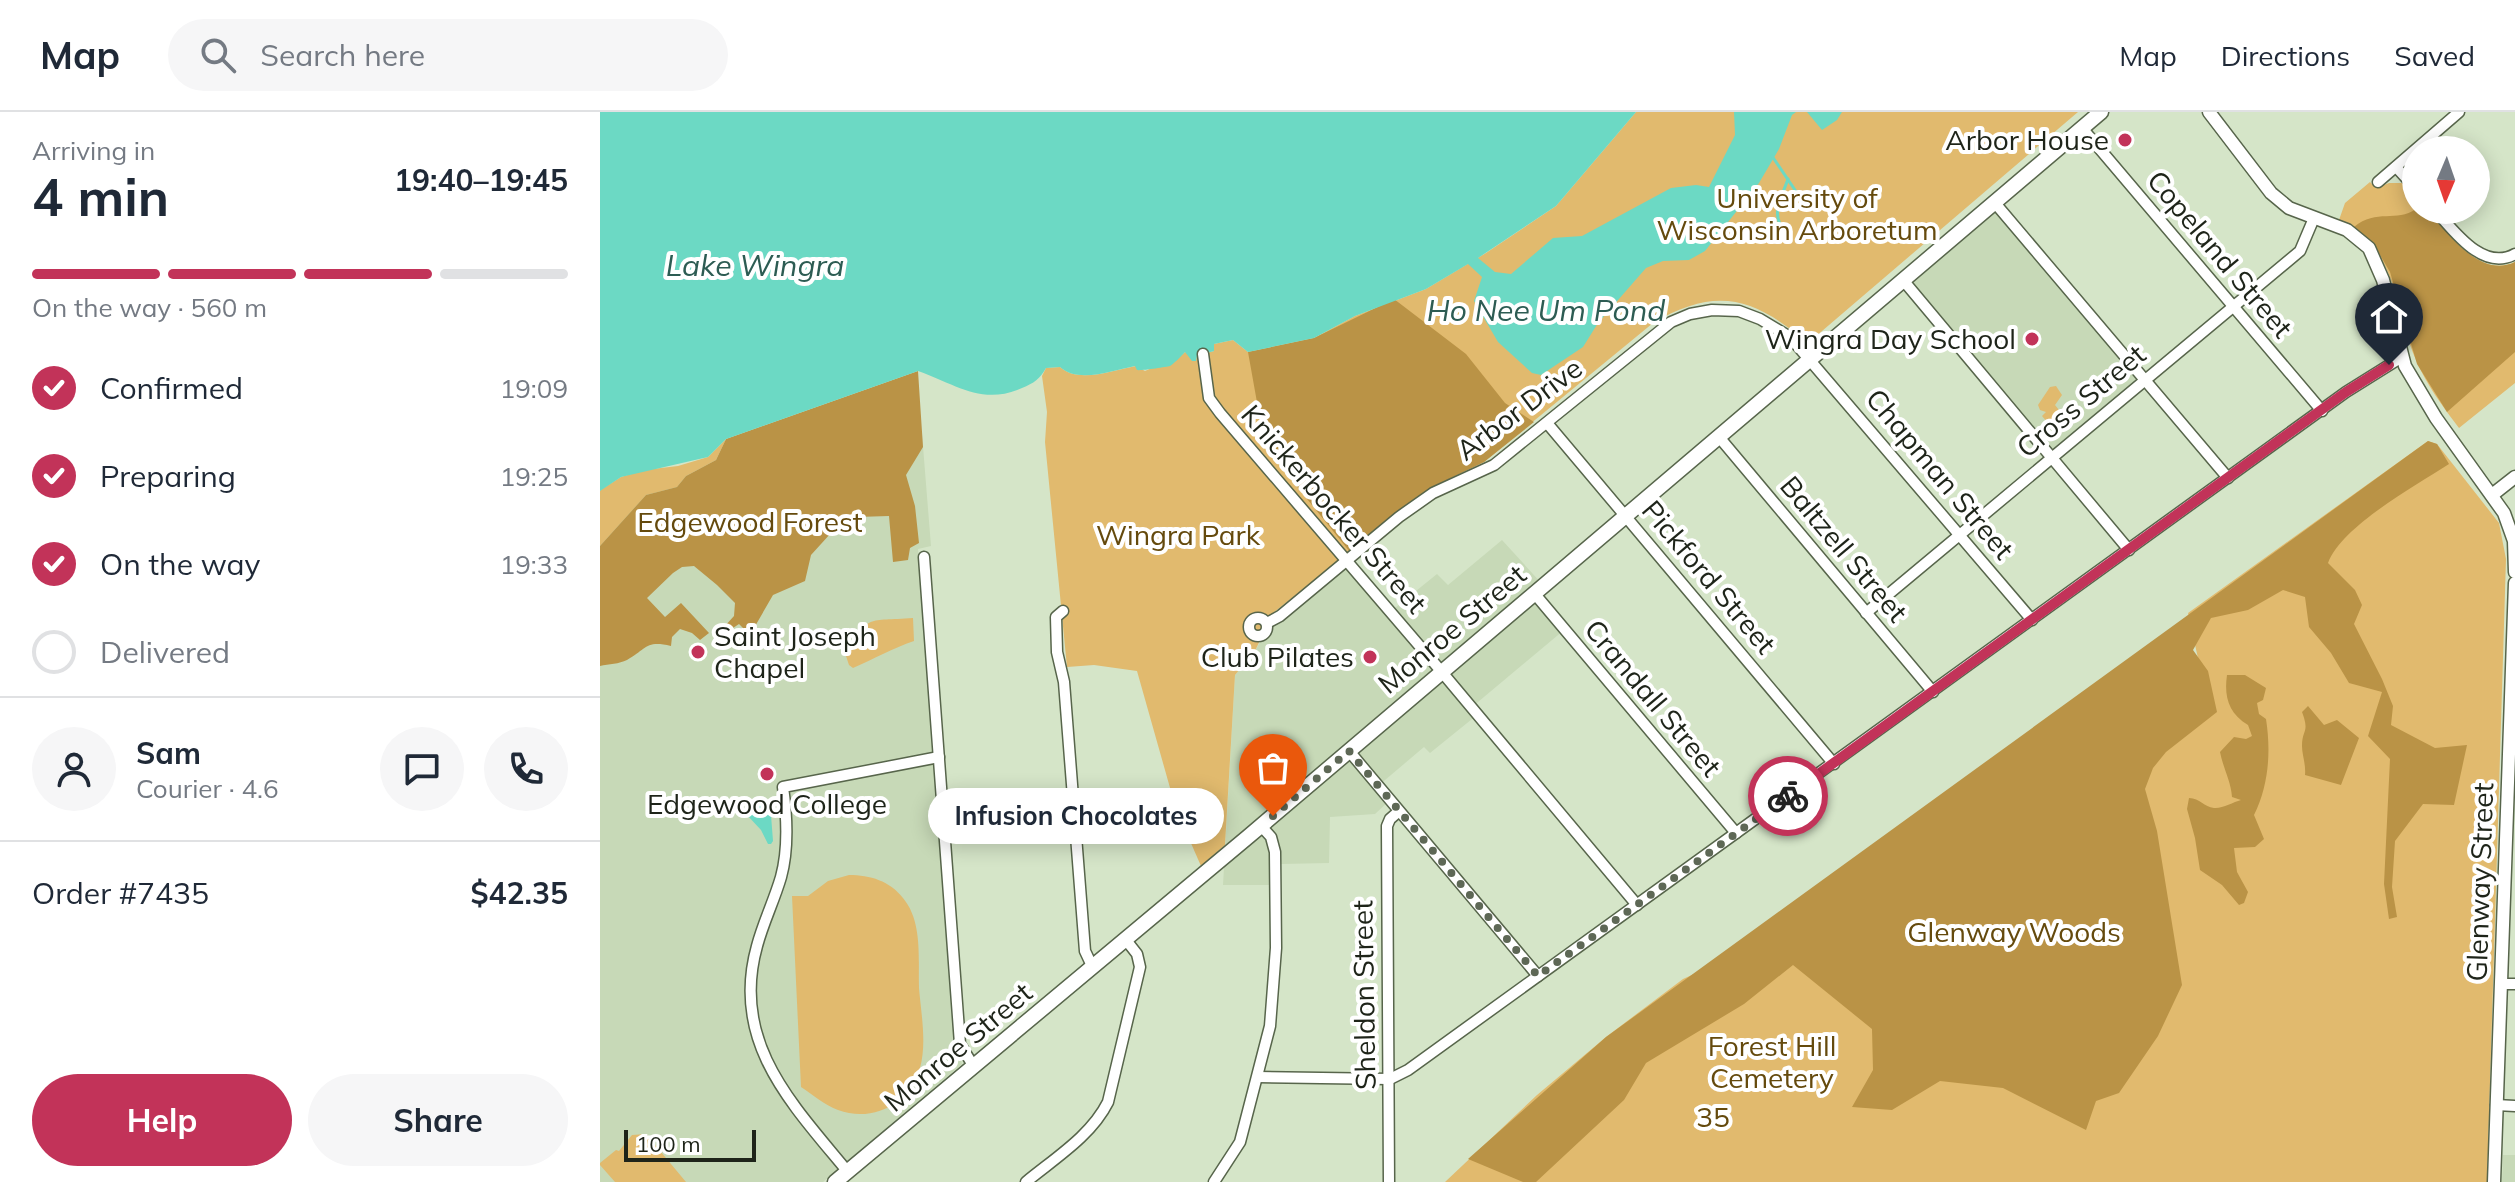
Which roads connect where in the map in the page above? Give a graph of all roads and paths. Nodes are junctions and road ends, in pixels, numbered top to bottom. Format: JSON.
{"nodes":[{"id":1,"x":2101,"y":112,"type":"edge"},
{"id":2,"x":2209,"y":112,"type":"edge"},
{"id":3,"x":2459,"y":112,"type":"edge"},
{"id":4,"x":2082,"y":128,"type":"junction"},
{"id":5,"x":2396,"y":167,"type":"junction"},
{"id":6,"x":2402,"y":174,"type":"edge"},
{"id":7,"x":2378,"y":182,"type":"dead end"},
{"id":8,"x":1995,"y":203,"type":"junction"},
{"id":9,"x":2314,"y":218,"type":"junction"},
{"id":10,"x":2448,"y":224,"type":"edge"},
{"id":11,"x":2515,"y":254,"type":"edge"},
{"id":12,"x":1903,"y":280,"type":"junction"},
{"id":13,"x":2234,"y":307,"type":"junction"},
{"id":14,"x":1203,"y":354,"type":"dead end"},
{"id":15,"x":2402,"y":357,"type":"junction"},
{"id":16,"x":1811,"y":359,"type":"junction"},
{"id":17,"x":2145,"y":378,"type":"junction"},
{"id":18,"x":2322,"y":411,"type":"junction"},
{"id":19,"x":1547,"y":423,"type":"junction"},
{"id":20,"x":1719,"y":437,"type":"junction"},
{"id":21,"x":2052,"y":457,"type":"junction"},
{"id":22,"x":2515,"y":477,"type":"edge"},
{"id":23,"x":2228,"y":478,"type":"junction"},
{"id":24,"x":2492,"y":495,"type":"junction"},
{"id":25,"x":1626,"y":515,"type":"junction"},
{"id":26,"x":1959,"y":535,"type":"junction"},
{"id":27,"x":2129,"y":550,"type":"junction"},
{"id":28,"x":924,"y":557,"type":"dead end"},
{"id":29,"x":1346,"y":562,"type":"junction"},
{"id":30,"x":2515,"y":572,"type":"edge"},
{"id":31,"x":2515,"y":583,"type":"edge"},
{"id":32,"x":1534,"y":593,"type":"junction"},
{"id":33,"x":1063,"y":611,"type":"dead end"},
{"id":34,"x":1866,"y":613,"type":"junction"},
{"id":35,"x":2032,"y":620,"type":"junction"},
{"id":36,"x":2514,"y":620,"type":"edge"},
{"id":37,"x":1267,"y":623,"type":"dead end"},
{"id":38,"x":1441,"y":671,"type":"junction"},
{"id":39,"x":1933,"y":692,"type":"junction"},
{"id":40,"x":2512,"y":741,"type":"edge"},
{"id":41,"x":1349,"y":751,"type":"junction"},
{"id":42,"x":939,"y":757,"type":"junction"},
{"id":43,"x":1834,"y":764,"type":"junction"},
{"id":44,"x":1398,"y":812,"type":"junction"},
{"id":45,"x":1261,"y":826,"type":"junction"},
{"id":46,"x":1736,"y":833,"type":"junction"},
{"id":47,"x":2510,"y":862,"type":"edge"},
{"id":48,"x":1637,"y":905,"type":"junction"},
{"id":49,"x":1126,"y":940,"type":"junction"},
{"id":50,"x":1093,"y":968,"type":"junction"},
{"id":51,"x":1538,"y":976,"type":"junction"},
{"id":52,"x":2508,"y":984,"type":"edge"},
{"id":53,"x":974,"y":1067,"type":"junction"},
{"id":54,"x":1258,"y":1077,"type":"junction"},
{"id":55,"x":1390,"y":1079,"type":"junction"},
{"id":56,"x":2496,"y":1105,"type":"junction"},
{"id":57,"x":2515,"y":1106,"type":"edge"},
{"id":58,"x":848,"y":1172,"type":"junction"},
{"id":59,"x":835,"y":1182,"type":"edge"},
{"id":60,"x":1026,"y":1182,"type":"edge"},
{"id":61,"x":1214,"y":1182,"type":"edge"},
{"id":62,"x":1389,"y":1182,"type":"edge"},
{"id":63,"x":2494,"y":1182,"type":"edge"}],
"edges":[{"from":1,"to":4,"type":"main road","name":"Monroe Street"},
{"from":2,"to":9,"type":"street"},
{"from":3,"to":5,"type":"street"},
{"from":4,"to":8,"type":"main road","name":"Monroe Street"},
{"from":4,"to":13,"type":"street","name":"Copeland Street"},
{"from":5,"to":6,"type":"street"},
{"from":5,"to":7,"type":"street"},
{"from":8,"to":12,"type":"main road","name":"Monroe Street"},
{"from":8,"to":17,"type":"street"},
{"from":9,"to":13,"type":"street","name":"Cross Street"},
{"from":9,"to":15,"type":"street"},
{"from":10,"to":11,"type":"street"},
{"from":12,"to":16,"type":"main road","name":"Monroe Street"},
{"from":12,"to":21,"type":"street"},
{"from":13,"to":17,"type":"street","name":"Cross Street"},
{"from":13,"to":18,"type":"street","name":"Copeland Street"},
{"from":14,"to":29,"type":"street","name":"Knickerbocker Street"},
{"from":15,"to":18,"type":"street"},
{"from":15,"to":24,"type":"street"},
{"from":16,"to":19,"type":"street","name":"Arbor Drive"},
{"from":16,"to":20,"type":"main road","name":"Monroe Street"},
{"from":16,"to":26,"type":"street","name":"Chapman Street"},
{"from":17,"to":21,"type":"street","name":"Cross Street"},
{"from":17,"to":23,"type":"street"},
{"from":18,"to":23,"type":"street"},
{"from":19,"to":25,"type":"street","name":"Pickford Street"},
{"from":19,"to":29,"type":"street","name":"Arbor Drive"},
{"from":20,"to":25,"type":"main road","name":"Monroe Street"},
{"from":20,"to":34,"type":"street","name":"Baltzell Street"},
{"from":21,"to":26,"type":"street","name":"Cross Street"},
{"from":21,"to":27,"type":"street"},
{"from":22,"to":24,"type":"street"},
{"from":23,"to":27,"type":"street"},
{"from":24,"to":30,"type":"street"},
{"from":25,"to":32,"type":"main road","name":"Monroe Street"},
{"from":25,"to":43,"type":"street","name":"Pickford Street"},
{"from":26,"to":34,"type":"street","name":"Cross Street"},
{"from":26,"to":35,"type":"street","name":"Chapman Street"},
{"from":27,"to":35,"type":"street"},
{"from":28,"to":42,"type":"street"},
{"from":29,"to":37,"type":"street","name":"Arbor Drive"},
{"from":29,"to":38,"type":"street","name":"Knickerbocker Street"},
{"from":31,"to":36,"type":"street","name":"Glenway Street"},
{"from":32,"to":38,"type":"main road","name":"Monroe Street"},
{"from":32,"to":46,"type":"street","name":"Crandall Street"},
{"from":33,"to":50,"type":"street"},
{"from":34,"to":39,"type":"street","name":"Baltzell Street"},
{"from":35,"to":39,"type":"street"},
{"from":36,"to":40,"type":"street","name":"Glenway Street"},
{"from":38,"to":41,"type":"main road","name":"Monroe Street"},
{"from":38,"to":48,"type":"street","name":"Knickerbocker Street"},
{"from":39,"to":43,"type":"street"},
{"from":40,"to":47,"type":"street","name":"Glenway Street"},
{"from":41,"to":44,"type":"street"},
{"from":41,"to":45,"type":"main road","name":"Monroe Street"},
{"from":42,"to":53,"type":"street"},
{"from":42,"to":58,"type":"street"},
{"from":43,"to":46,"type":"street"},
{"from":44,"to":51,"type":"street"},
{"from":44,"to":55,"type":"street","name":"Sheldon Street"},
{"from":45,"to":49,"type":"main road","name":"Monroe Street"},
{"from":45,"to":54,"type":"street"},
{"from":46,"to":48,"type":"street"},
{"from":47,"to":52,"type":"street","name":"Glenway Street"},
{"from":48,"to":51,"type":"street"},
{"from":49,"to":50,"type":"main road","name":"Monroe Street"},
{"from":49,"to":60,"type":"street"},
{"from":50,"to":53,"type":"main road","name":"Monroe Street"},
{"from":51,"to":55,"type":"street"},
{"from":52,"to":56,"type":"street","name":"Glenway Street"},
{"from":53,"to":58,"type":"main road","name":"Monroe Street"},
{"from":54,"to":55,"type":"street"},
{"from":54,"to":61,"type":"street"},
{"from":55,"to":62,"type":"street","name":"Sheldon Street"},
{"from":56,"to":57,"type":"street"},
{"from":56,"to":63,"type":"street","name":"Glenway Street"},
{"from":58,"to":59,"type":"main road","name":"Monroe Street"}]}
